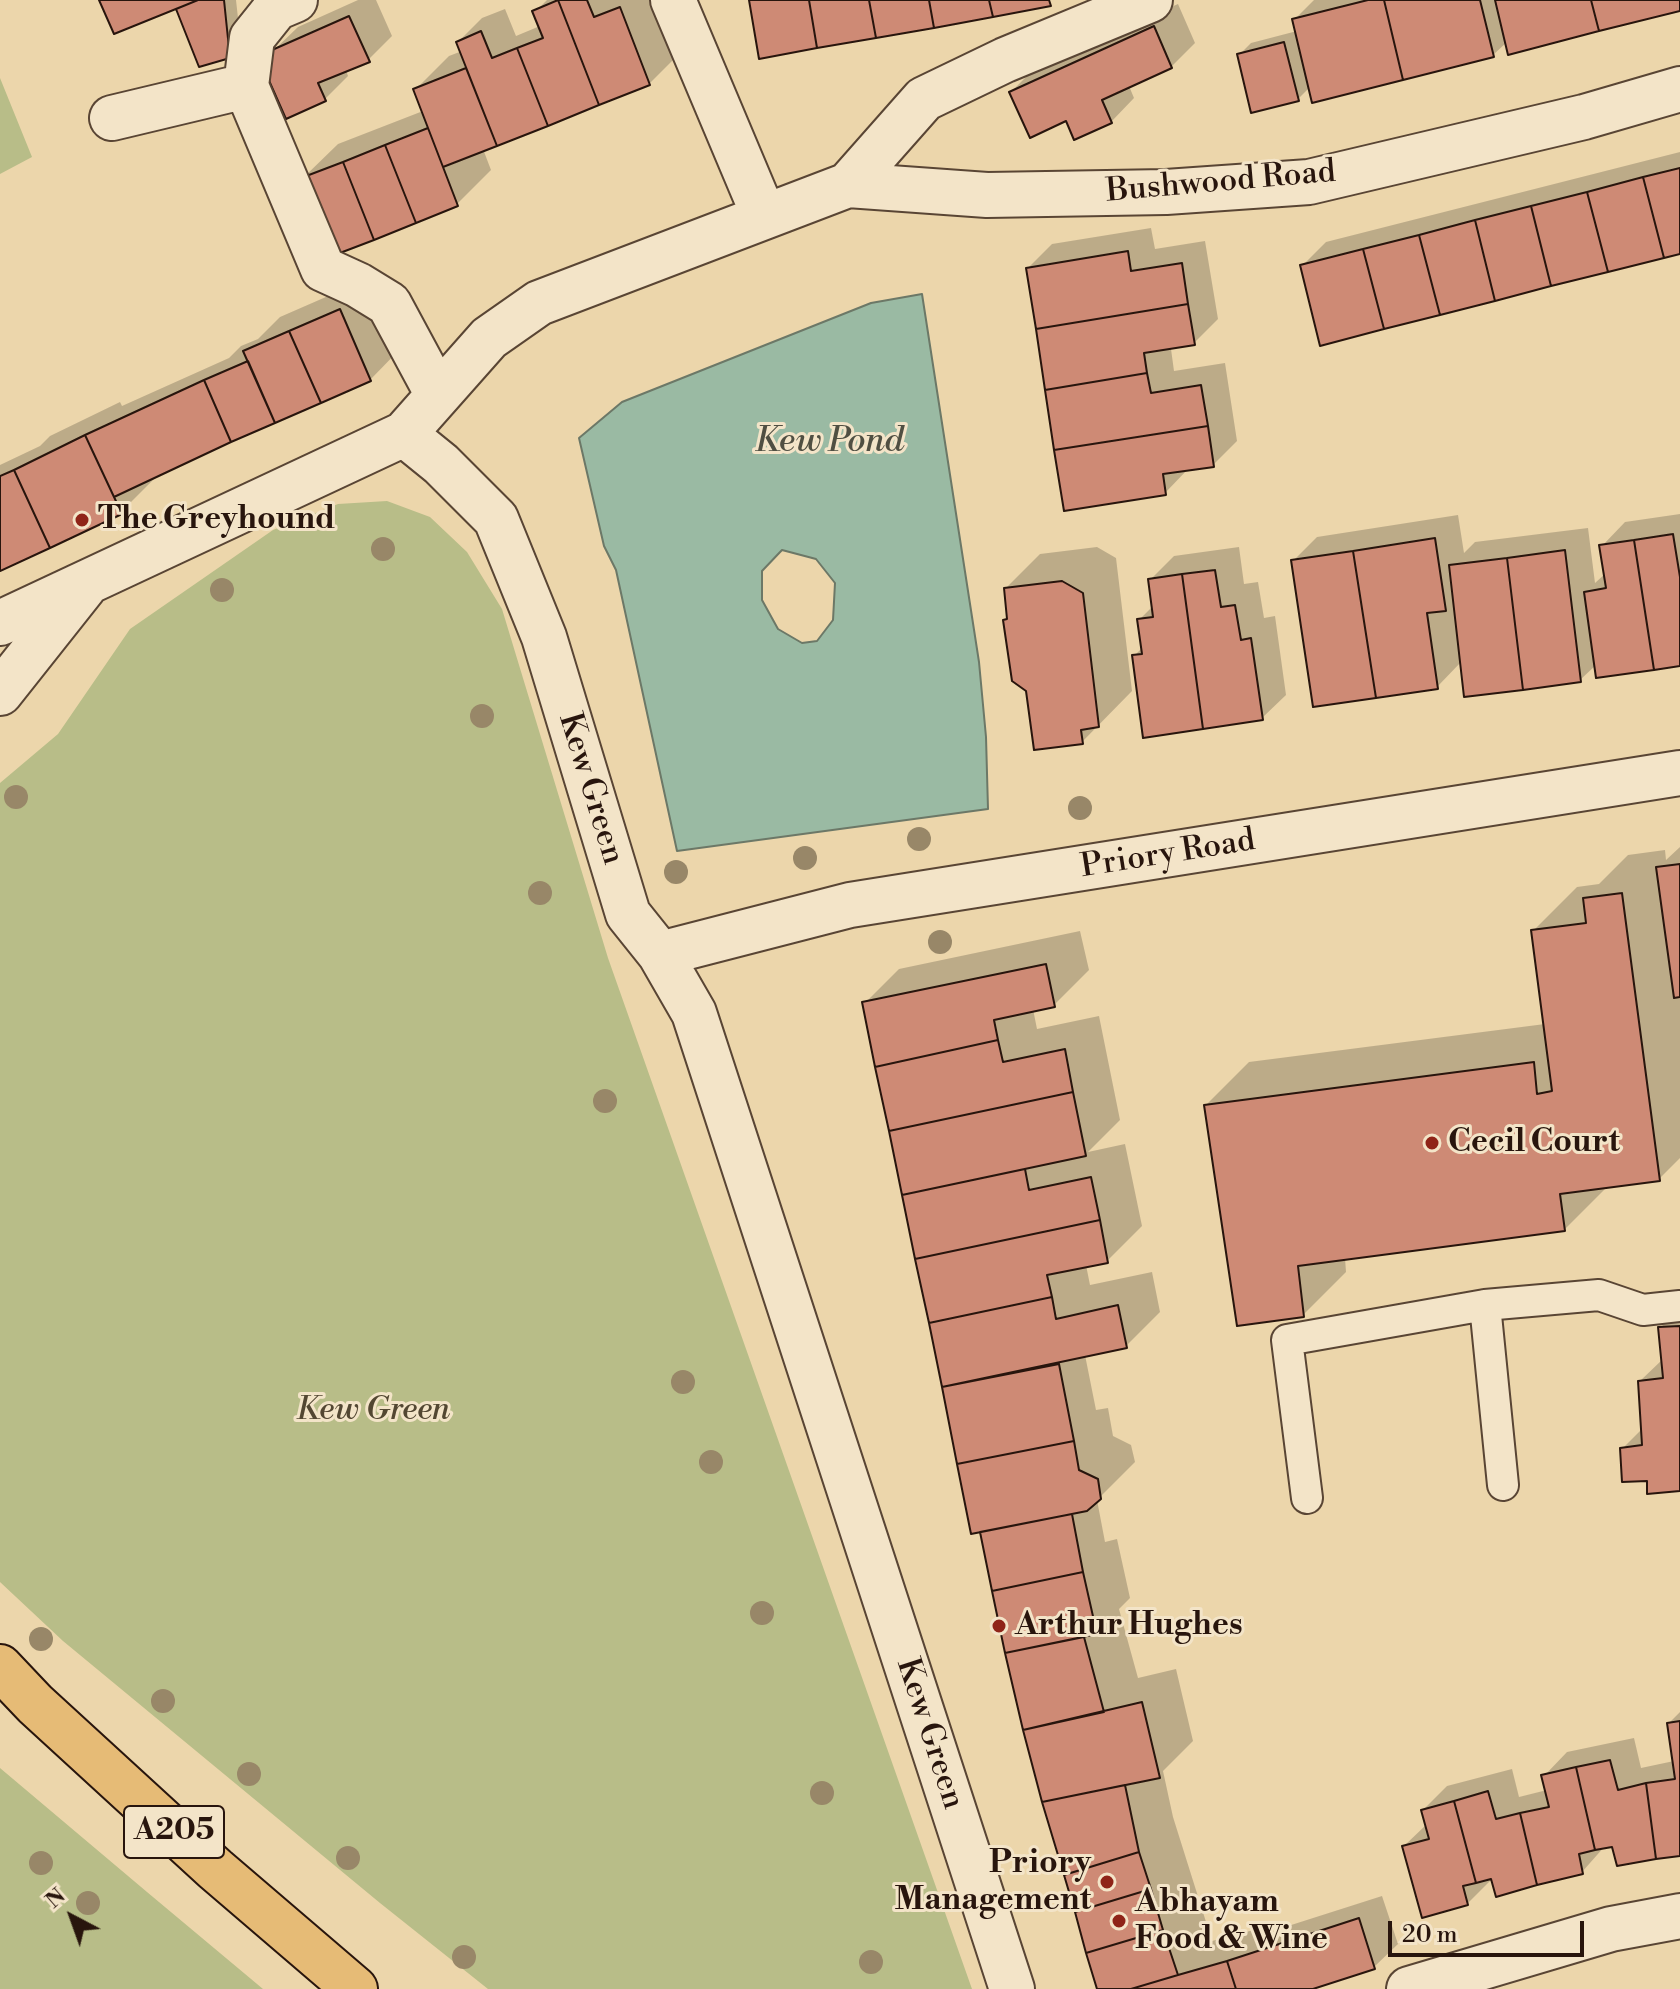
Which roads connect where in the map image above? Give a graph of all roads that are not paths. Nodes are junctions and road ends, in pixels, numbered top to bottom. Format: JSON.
{"nodes":[{"id":1,"x":295,"y":0,"type":"edge"},
{"id":2,"x":673,"y":0,"type":"edge"},
{"id":3,"x":1148,"y":0,"type":"edge"},
{"id":4,"x":246,"y":86,"type":"junction"},
{"id":5,"x":1680,"y":89,"type":"edge"},
{"id":6,"x":112,"y":118,"type":"dead end"},
{"id":7,"x":848,"y":185,"type":"junction"},
{"id":8,"x":764,"y":216,"type":"junction"},
{"id":9,"x":438,"y":395,"type":"junction"},
{"id":10,"x":404,"y":434,"type":"junction"},
{"id":11,"x":91,"y":579,"type":"junction"},
{"id":12,"x":0,"y":623,"type":"edge"},
{"id":13,"x":0,"y":693,"type":"edge"},
{"id":14,"x":1680,"y":773,"type":"edge"},
{"id":15,"x":660,"y":954,"type":"junction"},
{"id":16,"x":1485,"y":1305,"type":"junction"},
{"id":17,"x":1680,"y":1306,"type":"edge"},
{"id":18,"x":1503,"y":1485,"type":"dead end"},
{"id":19,"x":1307,"y":1498,"type":"dead end"},
{"id":20,"x":0,"y":1667,"type":"edge"},
{"id":21,"x":1680,"y":1916,"type":"edge"},
{"id":22,"x":355,"y":1989,"type":"edge"},
{"id":23,"x":1012,"y":1989,"type":"edge"},
{"id":24,"x":1409,"y":1989,"type":"edge"}],
"edges":[{"from":1,"to":4,"type":"street"},
{"from":2,"to":8,"type":"street"},
{"from":3,"to":7,"type":"street"},
{"from":4,"to":6,"type":"street"},
{"from":4,"to":9,"type":"street"},
{"from":5,"to":7,"type":"street","name":"Bushwood Road"},
{"from":7,"to":8,"type":"street"},
{"from":8,"to":9,"type":"street"},
{"from":9,"to":10,"type":"street"},
{"from":10,"to":11,"type":"street"},
{"from":10,"to":15,"type":"street","name":"Kew Green"},
{"from":11,"to":12,"type":"street"},
{"from":11,"to":13,"type":"street"},
{"from":14,"to":15,"type":"street","name":"Priory Road"},
{"from":15,"to":23,"type":"street","name":"Kew Green"},
{"from":16,"to":17,"type":"lane"},
{"from":16,"to":18,"type":"lane"},
{"from":16,"to":19,"type":"lane"},
{"from":20,"to":22,"type":"highway","number":"A205"},
{"from":21,"to":24,"type":"street"}]}
